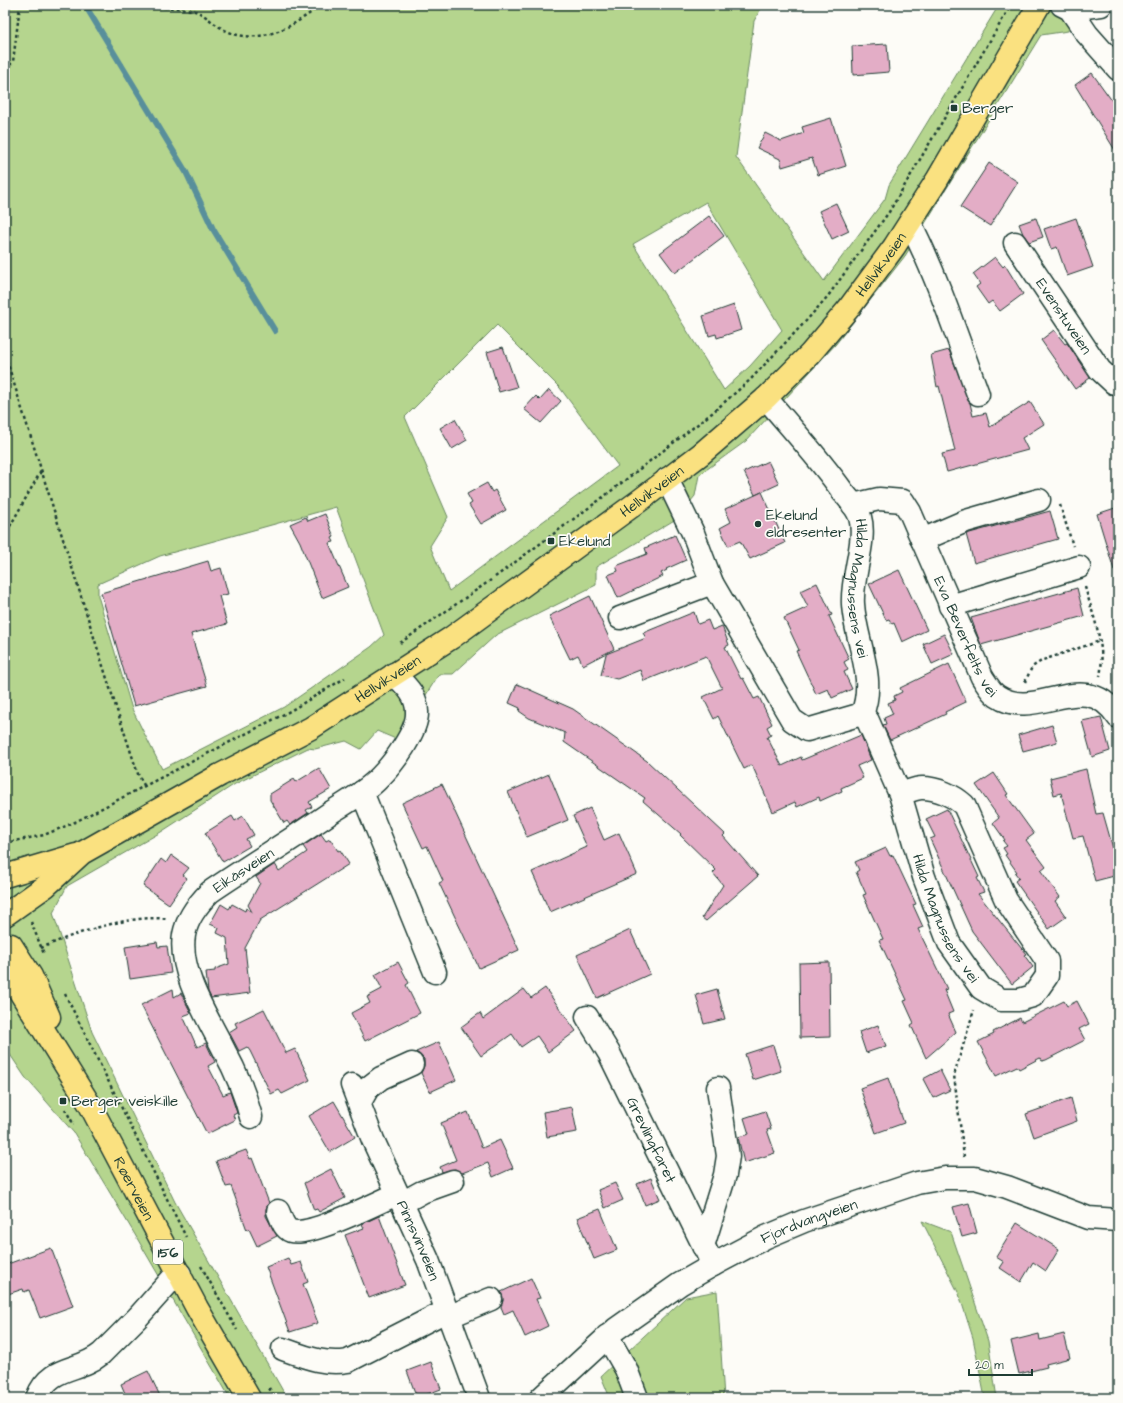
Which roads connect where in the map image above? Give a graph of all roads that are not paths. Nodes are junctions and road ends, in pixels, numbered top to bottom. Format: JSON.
{"nodes":[{"id":1,"x":1039,"y":5,"type":"edge"},
{"id":2,"x":1101,"y":5,"type":"edge"},
{"id":3,"x":1066,"y":7,"type":"edge"},
{"id":4,"x":1118,"y":69,"type":"edge"},
{"id":5,"x":910,"y":223,"type":"junction"},
{"id":6,"x":1015,"y":243,"type":"dead end"},
{"id":7,"x":1118,"y":383,"type":"edge"},
{"id":8,"x":978,"y":394,"type":"dead end"},
{"id":9,"x":766,"y":398,"type":"junction"},
{"id":10,"x":667,"y":479,"type":"junction"},
{"id":11,"x":1039,"y":500,"type":"dead end"},
{"id":12,"x":853,"y":505,"type":"junction"},
{"id":13,"x":922,"y":540,"type":"junction"},
{"id":14,"x":1079,"y":567,"type":"dead end"},
{"id":15,"x":712,"y":583,"type":"junction"},
{"id":16,"x":950,"y":606,"type":"junction"},
{"id":17,"x":620,"y":618,"type":"dead end"},
{"id":18,"x":394,"y":674,"type":"junction"},
{"id":19,"x":862,"y":714,"type":"junction"},
{"id":20,"x":1118,"y":718,"type":"edge"},
{"id":21,"x":362,"y":792,"type":"junction"},
{"id":22,"x":900,"y":794,"type":"junction"},
{"id":23,"x":82,"y":853,"type":"junction"},
{"id":24,"x":5,"y":876,"type":"edge"},
{"id":25,"x":5,"y":915,"type":"edge"},
{"id":26,"x":5,"y":936,"type":"edge"},
{"id":27,"x":5,"y":951,"type":"edge"},
{"id":28,"x":435,"y":972,"type":"dead end"},
{"id":29,"x":587,"y":1017,"type":"dead end"},
{"id":30,"x":412,"y":1064,"type":"dead end"},
{"id":31,"x":718,"y":1088,"type":"dead end"},
{"id":32,"x":90,"y":1105,"type":"junction"},
{"id":33,"x":251,"y":1117,"type":"dead end"},
{"id":34,"x":454,"y":1181,"type":"dead end"},
{"id":35,"x":400,"y":1198,"type":"junction"},
{"id":36,"x":278,"y":1211,"type":"dead end"},
{"id":37,"x":1118,"y":1220,"type":"edge"},
{"id":38,"x":703,"y":1246,"type":"junction"},
{"id":39,"x":713,"y":1265,"type":"junction"},
{"id":40,"x":180,"y":1274,"type":"junction"},
{"id":41,"x":491,"y":1299,"type":"dead end"},
{"id":42,"x":447,"y":1314,"type":"junction"},
{"id":43,"x":608,"y":1336,"type":"junction"},
{"id":44,"x":283,"y":1348,"type":"dead end"},
{"id":45,"x":37,"y":1398,"type":"edge"},
{"id":46,"x":248,"y":1398,"type":"edge"},
{"id":47,"x":479,"y":1398,"type":"edge"},
{"id":48,"x":541,"y":1398,"type":"edge"},
{"id":49,"x":637,"y":1398,"type":"edge"}],
"edges":[{"from":1,"to":5,"type":"main road","name":"Hellvikveien"},
{"from":2,"to":3,"type":"street"},
{"from":3,"to":4,"type":"street"},
{"from":5,"to":8,"type":"street"},
{"from":5,"to":9,"type":"main road","name":"Hellvikveien"},
{"from":6,"to":7,"type":"street","name":"Evenstuveien"},
{"from":9,"to":10,"type":"main road","name":"Hellvikveien"},
{"from":9,"to":12,"type":"street","name":"Hilda Magnussens vei"},
{"from":10,"to":15,"type":"street"},
{"from":10,"to":18,"type":"main road","name":"Hellvikveien"},
{"from":11,"to":13,"type":"street"},
{"from":12,"to":13,"type":"street","name":"Eva Beverfelts vei"},
{"from":12,"to":19,"type":"street","name":"Hilda Magnussens vei"},
{"from":13,"to":16,"type":"street","name":"Eva Beverfelts vei"},
{"from":14,"to":16,"type":"street"},
{"from":15,"to":17,"type":"street"},
{"from":15,"to":19,"type":"street"},
{"from":16,"to":20,"type":"street","name":"Eva Beverfelts vei"},
{"from":18,"to":21,"type":"street","name":"Eikåsveien"},
{"from":18,"to":23,"type":"main road","name":"Hellvikveien"},
{"from":19,"to":22,"type":"street","name":"Hilda Magnussens vei"},
{"from":21,"to":28,"type":"street"},
{"from":21,"to":33,"type":"street","name":"Eikåsveien"},
{"from":22,"to":22,"type":"street","name":"Hilda Magnussens vei"},
{"from":23,"to":24,"type":"main road","name":"Hellvikveien"},
{"from":23,"to":25,"type":"main road","name":"Hellvikveien"},
{"from":26,"to":32,"type":"main road","name":"Røerveien","number":"156"},
{"from":27,"to":32,"type":"main road","name":"Røerveien","number":"156"},
{"from":29,"to":38,"type":"street","name":"Grevlingfaret"},
{"from":30,"to":35,"type":"street","name":"Pinnsvinveien"},
{"from":31,"to":38,"type":"street"},
{"from":32,"to":40,"type":"main road","name":"Røerveien","number":"156"},
{"from":34,"to":35,"type":"street"},
{"from":35,"to":36,"type":"street"},
{"from":35,"to":42,"type":"street","name":"Pinnsvinveien"},
{"from":37,"to":39,"type":"street","name":"Fjordvangveien"},
{"from":38,"to":39,"type":"street","name":"Grevlingfaret"},
{"from":39,"to":43,"type":"street","name":"Fjordvangveien"},
{"from":40,"to":45,"type":"street"},
{"from":40,"to":46,"type":"main road","name":"Røerveien","number":"156"},
{"from":41,"to":42,"type":"street"},
{"from":42,"to":44,"type":"street"},
{"from":42,"to":47,"type":"street","name":"Pinnsvinveien"},
{"from":43,"to":48,"type":"street","name":"Fjordvangveien"},
{"from":43,"to":49,"type":"street"}]}
